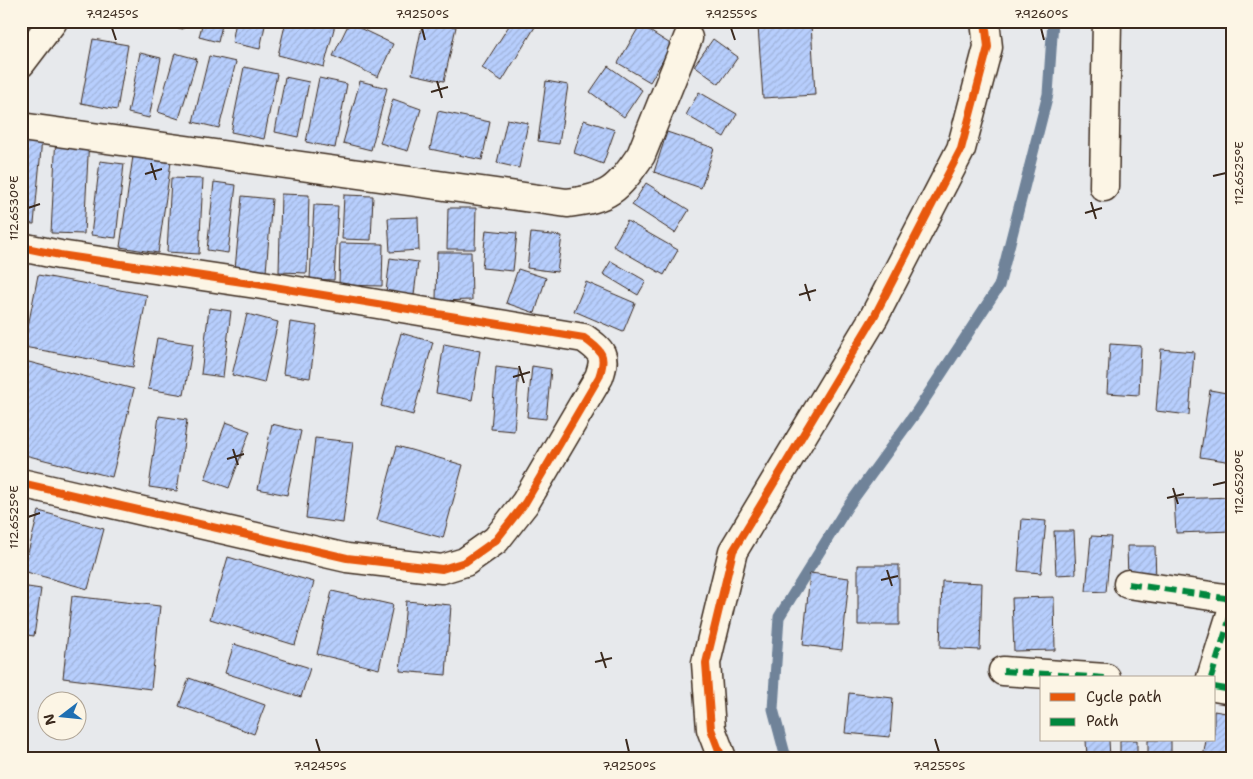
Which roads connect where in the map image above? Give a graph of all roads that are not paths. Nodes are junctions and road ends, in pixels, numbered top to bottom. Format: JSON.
{"nodes":[{"id":1,"x":52,"y":21,"type":"edge"},
{"id":2,"x":985,"y":21,"type":"edge"},
{"id":3,"x":1107,"y":21,"type":"edge"},
{"id":4,"x":688,"y":38,"type":"dead end"},
{"id":5,"x":21,"y":63,"type":"edge"},
{"id":6,"x":21,"y":127,"type":"edge"},
{"id":7,"x":1104,"y":187,"type":"dead end"},
{"id":8,"x":21,"y":247,"type":"edge"},
{"id":9,"x":21,"y":483,"type":"edge"},
{"id":10,"x":1128,"y":584,"type":"dead end"},
{"id":11,"x":1232,"y":599,"type":"edge"},
{"id":12,"x":1232,"y":611,"type":"edge"},
{"id":13,"x":1003,"y":671,"type":"dead end"},
{"id":14,"x":1077,"y":676,"type":"edge"},
{"id":15,"x":1212,"y":676,"type":"edge"},
{"id":16,"x":1216,"y":687,"type":"edge"},
{"id":17,"x":1232,"y":690,"type":"edge"},
{"id":18,"x":722,"y":758,"type":"edge"}],
"edges":[{"from":1,"to":5,"type":"street"},
{"from":2,"to":18,"type":"street"},
{"from":3,"to":7,"type":"street"},
{"from":4,"to":6,"type":"street"},
{"from":8,"to":9,"type":"street"},
{"from":10,"to":11,"type":"street"},
{"from":12,"to":15,"type":"street"},
{"from":13,"to":14,"type":"street"},
{"from":16,"to":17,"type":"street"}]}
